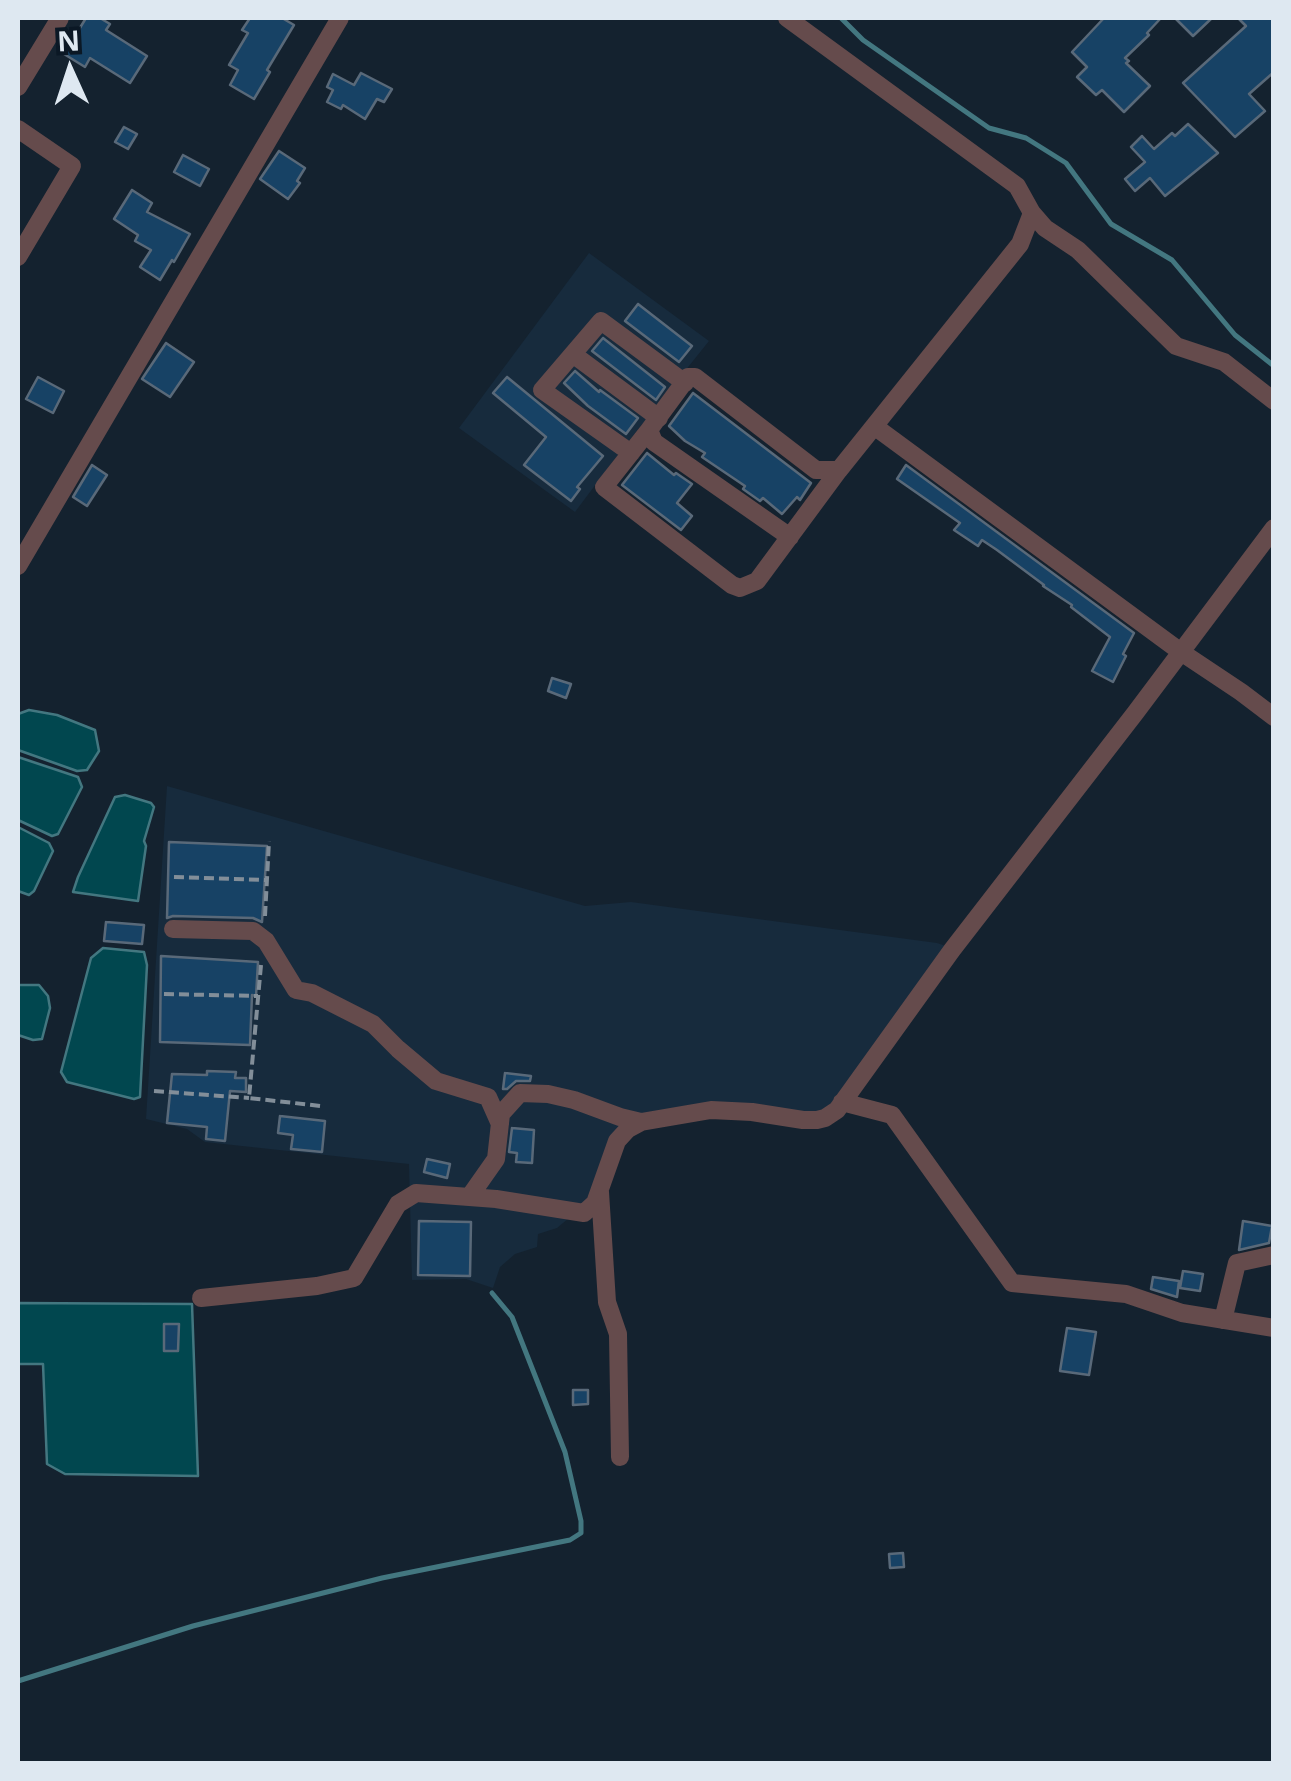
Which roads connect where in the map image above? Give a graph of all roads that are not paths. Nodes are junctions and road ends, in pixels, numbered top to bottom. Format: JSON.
{"nodes":[{"id":1,"x":60,"y":18,"type":"edge"},
{"id":2,"x":340,"y":18,"type":"edge"},
{"id":3,"x":787,"y":18,"type":"edge"},
{"id":4,"x":18,"y":87,"type":"edge"},
{"id":5,"x":18,"y":129,"type":"edge"},
{"id":6,"x":1032,"y":213,"type":"junction"},
{"id":7,"x":18,"y":257,"type":"edge"},
{"id":8,"x":574,"y":355,"type":"junction"},
{"id":9,"x":684,"y":383,"type":"junction"},
{"id":10,"x":1274,"y":401,"type":"edge"},
{"id":11,"x":654,"y":424,"type":"junction"},
{"id":12,"x":874,"y":426,"type":"junction"},
{"id":13,"x":631,"y":453,"type":"junction"},
{"id":14,"x":838,"y":470,"type":"junction"},
{"id":15,"x":1274,"y":528,"type":"edge"},
{"id":16,"x":790,"y":537,"type":"junction"},
{"id":17,"x":18,"y":566,"type":"edge"},
{"id":18,"x":1181,"y":652,"type":"junction"},
{"id":19,"x":1274,"y":717,"type":"edge"},
{"id":20,"x":172,"y":930,"type":"dead end"},
{"id":21,"x":842,"y":1102,"type":"junction"},
{"id":22,"x":641,"y":1122,"type":"junction"},
{"id":23,"x":500,"y":1125,"type":"junction"},
{"id":24,"x":600,"y":1186,"type":"junction"},
{"id":25,"x":470,"y":1196,"type":"junction"},
{"id":26,"x":1274,"y":1255,"type":"edge"},
{"id":27,"x":201,"y":1298,"type":"dead end"},
{"id":28,"x":1223,"y":1320,"type":"junction"},
{"id":29,"x":1274,"y":1328,"type":"edge"},
{"id":30,"x":620,"y":1457,"type":"dead end"}],
"edges":[{"from":1,"to":4,"type":"street"},
{"from":2,"to":17,"type":"street"},
{"from":3,"to":6,"type":"street"},
{"from":5,"to":7,"type":"street"},
{"from":6,"to":10,"type":"street"},
{"from":6,"to":12,"type":"street"},
{"from":8,"to":9,"type":"street"},
{"from":8,"to":11,"type":"street"},
{"from":8,"to":13,"type":"street"},
{"from":9,"to":11,"type":"street"},
{"from":9,"to":14,"type":"street"},
{"from":11,"to":13,"type":"street"},
{"from":11,"to":16,"type":"street"},
{"from":12,"to":14,"type":"street"},
{"from":12,"to":18,"type":"street"},
{"from":13,"to":16,"type":"street"},
{"from":14,"to":16,"type":"street"},
{"from":15,"to":18,"type":"street"},
{"from":18,"to":19,"type":"street"},
{"from":18,"to":21,"type":"street"},
{"from":20,"to":23,"type":"street"},
{"from":21,"to":22,"type":"street"},
{"from":21,"to":28,"type":"street"},
{"from":22,"to":23,"type":"street"},
{"from":22,"to":24,"type":"street"},
{"from":23,"to":25,"type":"street"},
{"from":24,"to":25,"type":"street"},
{"from":24,"to":30,"type":"street"},
{"from":25,"to":27,"type":"street"},
{"from":26,"to":28,"type":"street"},
{"from":28,"to":29,"type":"street"}]}
